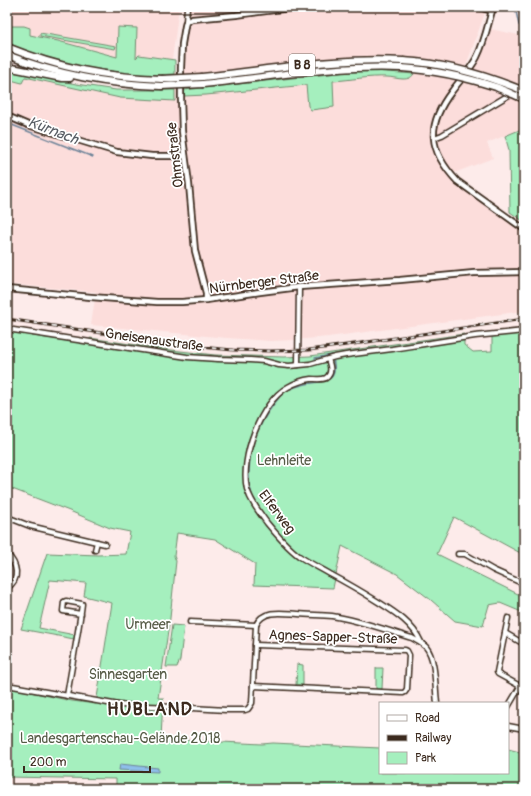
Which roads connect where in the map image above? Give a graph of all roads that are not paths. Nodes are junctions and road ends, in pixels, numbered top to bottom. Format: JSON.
{"nodes":[{"id":1,"x":187,"y":7,"type":"edge"},
{"id":2,"x":298,"y":7,"type":"edge"},
{"id":3,"x":479,"y":7,"type":"edge"},
{"id":4,"x":492,"y":9,"type":"edge"},
{"id":5,"x":186,"y":22,"type":"junction"},
{"id":6,"x":7,"y":47,"type":"edge"},
{"id":7,"x":7,"y":55,"type":"edge"},
{"id":8,"x":7,"y":67,"type":"edge"},
{"id":9,"x":82,"y":78,"type":"junction"},
{"id":10,"x":524,"y":86,"type":"edge"},
{"id":11,"x":524,"y":91,"type":"edge"},
{"id":12,"x":524,"y":99,"type":"edge"},
{"id":13,"x":7,"y":116,"type":"edge"},
{"id":14,"x":434,"y":138,"type":"junction"},
{"id":15,"x":185,"y":156,"type":"junction"},
{"id":16,"x":524,"y":229,"type":"edge"},
{"id":17,"x":524,"y":272,"type":"edge"},
{"id":18,"x":299,"y":287,"type":"junction"},
{"id":19,"x":7,"y":289,"type":"edge"},
{"id":20,"x":206,"y":300,"type":"junction"},
{"id":21,"x":7,"y":330,"type":"edge"},
{"id":22,"x":524,"y":331,"type":"edge"},
{"id":23,"x":328,"y":359,"type":"junction"},
{"id":24,"x":298,"y":365,"type":"junction"},
{"id":25,"x":7,"y":516,"type":"edge"},
{"id":26,"x":97,"y":542,"type":"junction"},
{"id":27,"x":105,"y":544,"type":"dead end"},
{"id":28,"x":95,"y":550,"type":"dead end"},
{"id":29,"x":7,"y":554,"type":"edge"},
{"id":30,"x":458,"y":554,"type":"dead end"},
{"id":31,"x":524,"y":584,"type":"edge"},
{"id":32,"x":7,"y":588,"type":"edge"},
{"id":33,"x":81,"y":614,"type":"junction"},
{"id":34,"x":508,"y":618,"type":"dead end"},
{"id":35,"x":190,"y":622,"type":"dead end"},
{"id":36,"x":256,"y":625,"type":"junction"},
{"id":37,"x":505,"y":633,"type":"junction"},
{"id":38,"x":421,"y":643,"type":"junction"},
{"id":39,"x":524,"y":644,"type":"edge"},
{"id":40,"x":255,"y":645,"type":"junction"},
{"id":41,"x":524,"y":680,"type":"edge"},
{"id":42,"x":7,"y":685,"type":"edge"},
{"id":43,"x":253,"y":686,"type":"junction"},
{"id":44,"x":520,"y":686,"type":"junction"},
{"id":45,"x":67,"y":696,"type":"junction"},
{"id":46,"x":437,"y":702,"type":"edge"},
{"id":47,"x":509,"y":705,"type":"edge"},
{"id":48,"x":509,"y":726,"type":"edge"},
{"id":49,"x":524,"y":729,"type":"edge"}],
"edges":[{"from":1,"to":5,"type":"street","name":"Ohmstraße"},
{"from":2,"to":5,"type":"street"},
{"from":3,"to":4,"type":"street"},
{"from":4,"to":14,"type":"street"},
{"from":5,"to":15,"type":"street","name":"Ohmstraße"},
{"from":6,"to":11,"type":"highway","number":"B 8","bridge":true},
{"from":7,"to":9,"type":"highway","number":"B 8"},
{"from":8,"to":9,"type":"highway","number":"B 8"},
{"from":9,"to":12,"type":"highway","number":"B 8","bridge":true},
{"from":10,"to":14,"type":"street"},
{"from":13,"to":15,"type":"street"},
{"from":14,"to":16,"type":"street"},
{"from":15,"to":20,"type":"street","name":"Ohmstraße"},
{"from":17,"to":18,"type":"street","name":"Nürnberger Straße"},
{"from":18,"to":20,"type":"street","name":"Nürnberger Straße"},
{"from":18,"to":24,"type":"street"},
{"from":19,"to":20,"type":"street","name":"Nürnberger Straße"},
{"from":21,"to":24,"type":"street","name":"Gneisenaustraße"},
{"from":22,"to":23,"type":"street"},
{"from":23,"to":24,"type":"street"},
{"from":23,"to":38,"type":"street","name":"Elferweg"},
{"from":25,"to":26,"type":"street"},
{"from":26,"to":27,"type":"street"},
{"from":26,"to":28,"type":"street"},
{"from":29,"to":32,"type":"street"},
{"from":30,"to":31,"type":"street"},
{"from":33,"to":33,"type":"street"},
{"from":33,"to":45,"type":"street"},
{"from":34,"to":37,"type":"street"},
{"from":35,"to":36,"type":"street"},
{"from":36,"to":38,"type":"street"},
{"from":36,"to":40,"type":"street"},
{"from":37,"to":39,"type":"street"},
{"from":37,"to":44,"type":"street"},
{"from":38,"to":46,"type":"street","name":"Elferweg"},
{"from":40,"to":43,"type":"street"},
{"from":40,"to":43,"type":"street","name":"Agnes-Sapper-Straße"},
{"from":41,"to":44,"type":"street"},
{"from":42,"to":45,"type":"street"},
{"from":43,"to":45,"type":"street"},
{"from":44,"to":47,"type":"street"},
{"from":48,"to":49,"type":"street"}]}
